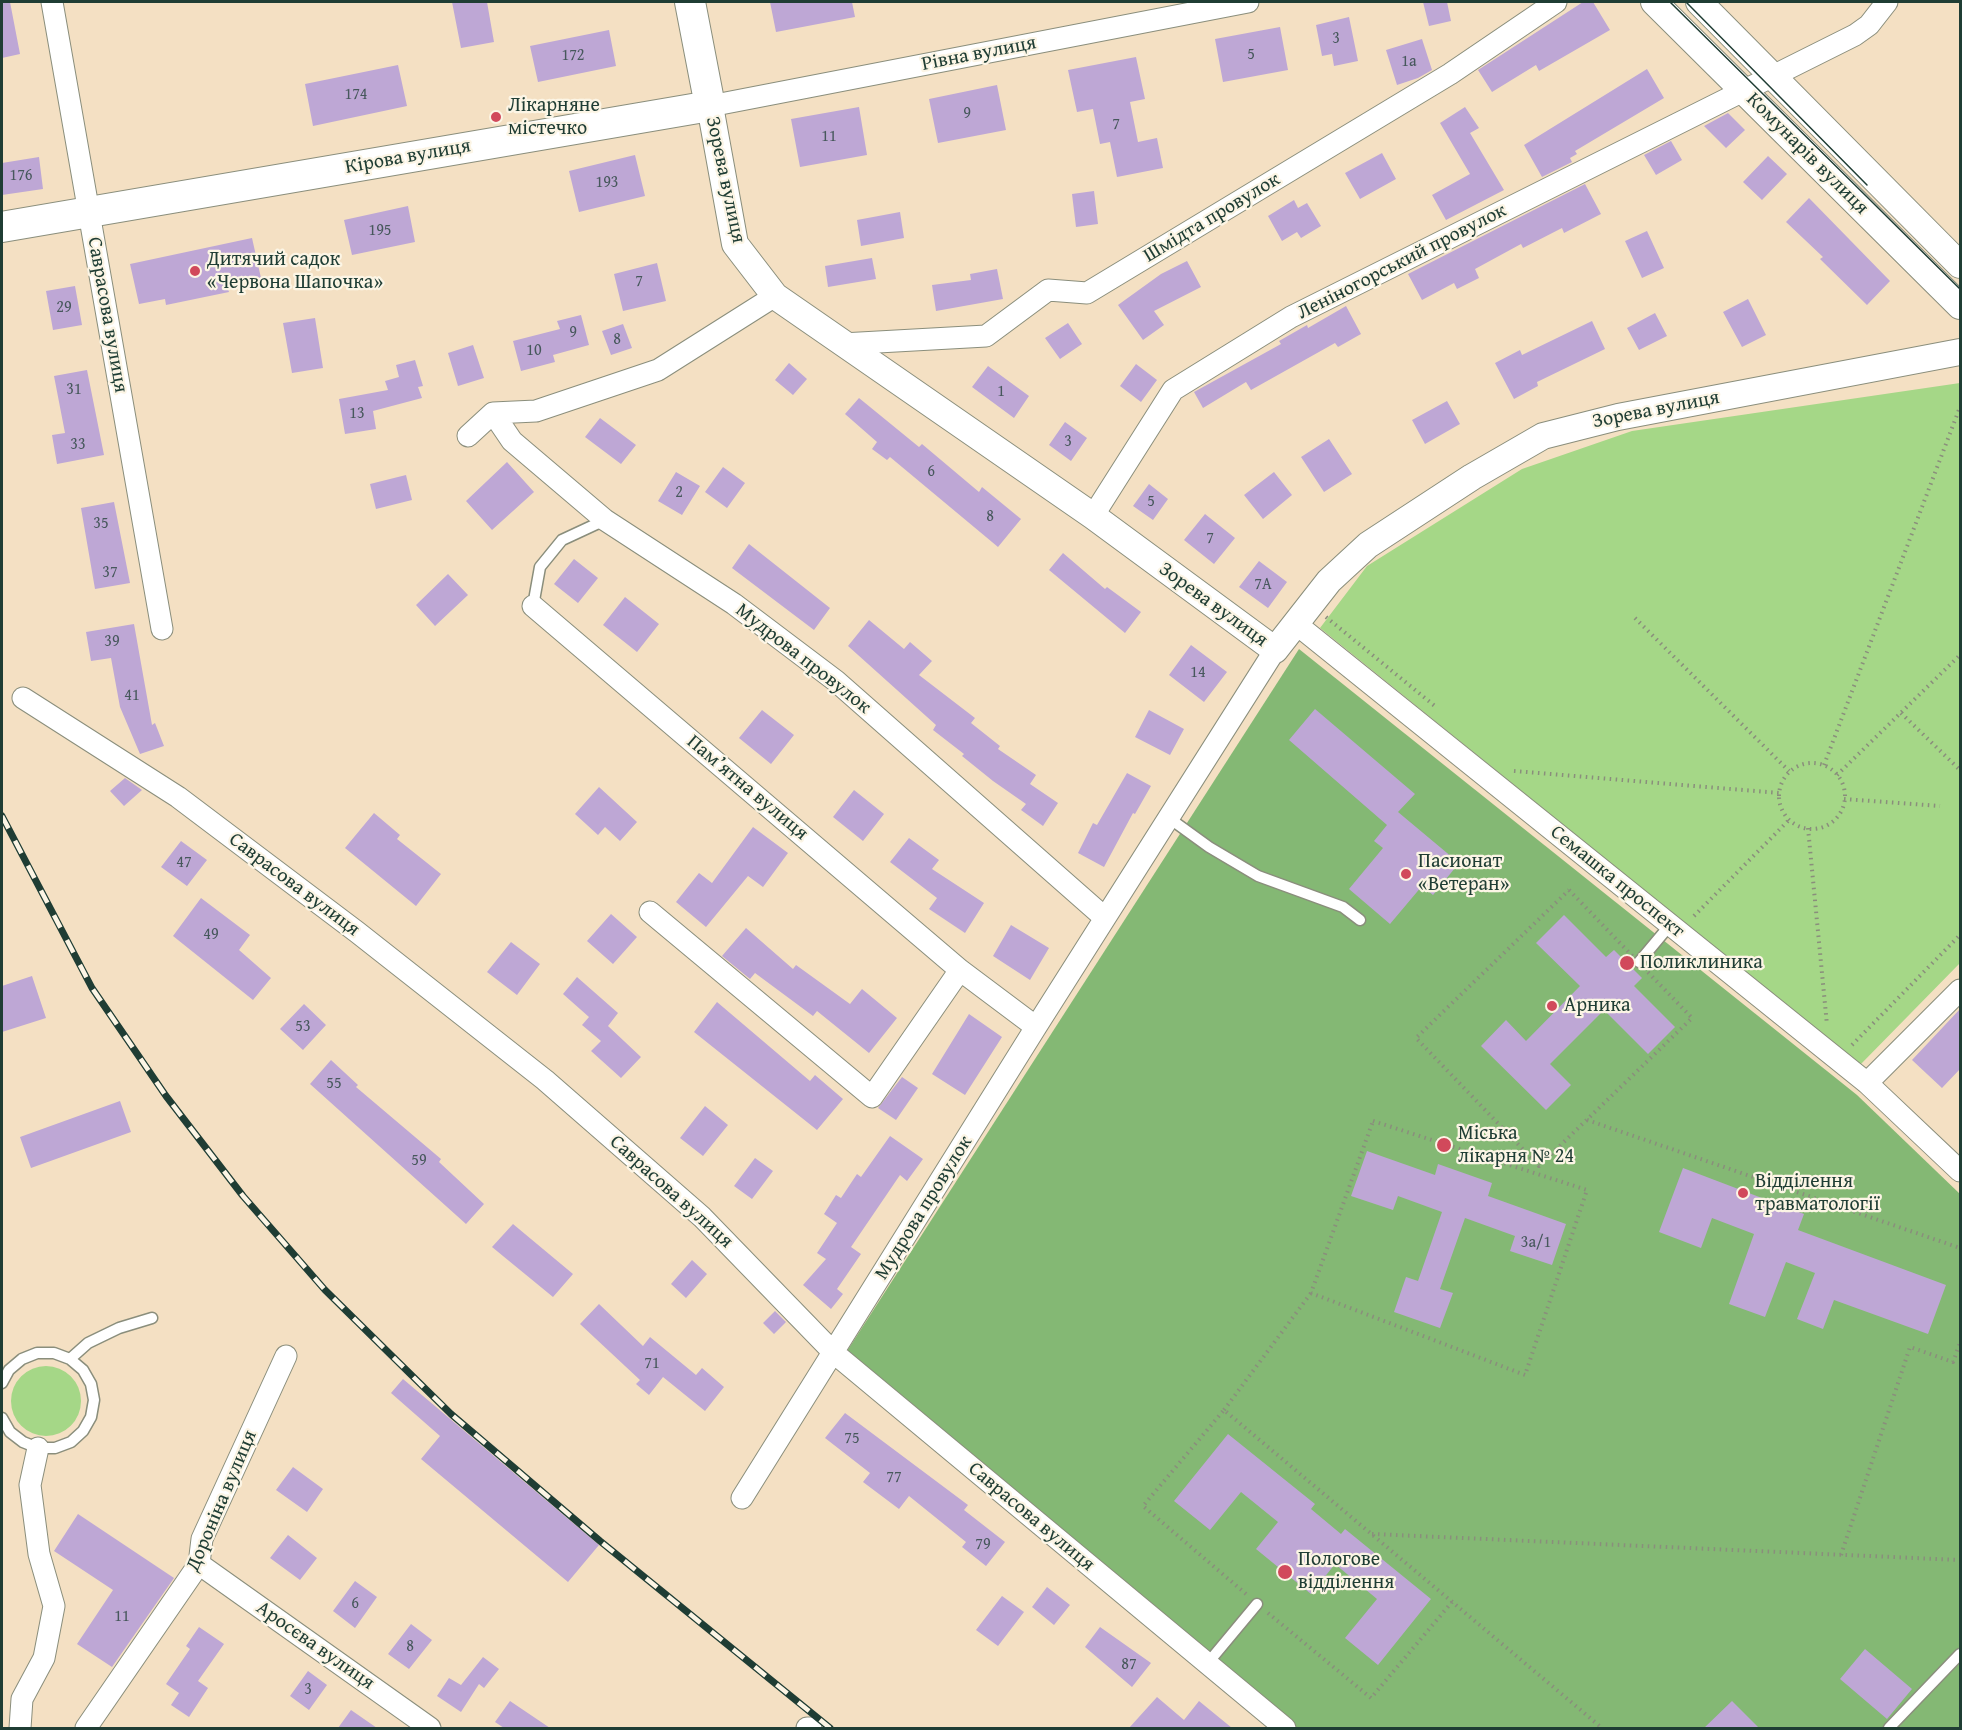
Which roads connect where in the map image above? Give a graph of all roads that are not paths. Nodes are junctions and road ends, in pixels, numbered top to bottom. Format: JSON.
{"nodes":[{"id":1,"x":52,"y":2,"type":"edge"},
{"id":2,"x":690,"y":2,"type":"edge"},
{"id":3,"x":1248,"y":2,"type":"edge"},
{"id":4,"x":1556,"y":2,"type":"edge"},
{"id":5,"x":1654,"y":2,"type":"edge"},
{"id":6,"x":1699,"y":2,"type":"edge"},
{"id":7,"x":1887,"y":2,"type":"edge"},
{"id":8,"x":1771,"y":76,"type":"junction"},
{"id":9,"x":1742,"y":90,"type":"junction"},
{"id":10,"x":710,"y":106,"type":"junction"},
{"id":11,"x":89,"y":211,"type":"junction"},
{"id":12,"x":2,"y":227,"type":"edge"},
{"id":13,"x":1960,"y":265,"type":"edge"},
{"id":14,"x":775,"y":296,"type":"junction"},
{"id":15,"x":1960,"y":306,"type":"edge"},
{"id":16,"x":842,"y":344,"type":"junction"},
{"id":17,"x":1960,"y":352,"type":"edge"},
{"id":18,"x":493,"y":413,"type":"junction"},
{"id":19,"x":468,"y":436,"type":"dead end"},
{"id":20,"x":1093,"y":516,"type":"junction"},
{"id":21,"x":605,"y":520,"type":"junction"},
{"id":22,"x":533,"y":606,"type":"joint"},
{"id":23,"x":1295,"y":623,"type":"junction"},
{"id":24,"x":162,"y":629,"type":"dead end"},
{"id":25,"x":1275,"y":650,"type":"junction"},
{"id":26,"x":23,"y":698,"type":"dead end"},
{"id":27,"x":1169,"y":818,"type":"junction"},
{"id":28,"x":650,"y":912,"type":"dead end"},
{"id":29,"x":1105,"y":918,"type":"junction"},
{"id":30,"x":1360,"y":920,"type":"dead end"},
{"id":31,"x":1670,"y":925,"type":"junction"},
{"id":32,"x":1639,"y":962,"type":"road end"},
{"id":33,"x":960,"y":970,"type":"junction"},
{"id":34,"x":1960,"y":990,"type":"edge"},
{"id":35,"x":1036,"y":1027,"type":"junction"},
{"id":36,"x":1867,"y":1083,"type":"junction"},
{"id":37,"x":1960,"y":1171,"type":"edge"},
{"id":38,"x":152,"y":1318,"type":"dead end"},
{"id":39,"x":834,"y":1353,"type":"junction"},
{"id":40,"x":286,"y":1356,"type":"dead end"},
{"id":41,"x":70,"y":1359,"type":"junction"},
{"id":42,"x":2,"y":1383,"type":"edge"},
{"id":43,"x":2,"y":1418,"type":"edge"},
{"id":44,"x":38,"y":1448,"type":"junction"},
{"id":45,"x":742,"y":1498,"type":"dead end"},
{"id":46,"x":199,"y":1564,"type":"junction"},
{"id":47,"x":1257,"y":1604,"type":"road end"},
{"id":48,"x":1960,"y":1654,"type":"edge"},
{"id":49,"x":1207,"y":1664,"type":"junction"},
{"id":50,"x":20,"y":1728,"type":"edge"},
{"id":51,"x":86,"y":1728,"type":"edge"},
{"id":52,"x":430,"y":1728,"type":"edge"},
{"id":53,"x":1285,"y":1728,"type":"edge"},
{"id":54,"x":1889,"y":1728,"type":"edge"}],
"edges":[{"from":1,"to":11,"type":"street","name":"Саврасова вулиця"},
{"from":2,"to":10,"type":"main road"},
{"from":3,"to":10,"type":"street","name":"Рівна вулиця"},
{"from":4,"to":16,"type":"street","name":"Шмідта провулок"},
{"from":5,"to":9,"type":"street","name":"Комунарів вулиця"},
{"from":6,"to":8,"type":"street","name":"Комунарів вулиця"},
{"from":7,"to":8,"type":"street","name":"Леніногорський провулок"},
{"from":8,"to":9,"type":"street","name":"Леніногорський провулок"},
{"from":8,"to":13,"type":"street","name":"Комунарів вулиця"},
{"from":9,"to":15,"type":"street","name":"Комунарів вулиця"},
{"from":9,"to":20,"type":"street","name":"Леніногорський провулок"},
{"from":10,"to":11,"type":"main road","name":"Кірова вулиця"},
{"from":10,"to":14,"type":"street","name":"Зорева вулиця"},
{"from":11,"to":12,"type":"main road","name":"Кірова вулиця"},
{"from":11,"to":24,"type":"street","name":"Саврасова вулиця"},
{"from":14,"to":16,"type":"street","name":"Зорева вулиця"},
{"from":14,"to":18,"type":"street"},
{"from":16,"to":20,"type":"street","name":"Зорева вулиця"},
{"from":17,"to":23,"type":"street","name":"Зорева вулиця"},
{"from":18,"to":19,"type":"street"},
{"from":18,"to":21,"type":"street","name":"Мудрова провулок"},
{"from":20,"to":25,"type":"street","name":"Зорева вулиця"},
{"from":21,"to":22,"type":"lane"},
{"from":21,"to":29,"type":"street","name":"Мудрова провулок"},
{"from":22,"to":33,"type":"street","name":"Пам’ятна вулиця"},
{"from":23,"to":25,"type":"street","name":"Зорева вулиця"},
{"from":23,"to":31,"type":"street","name":"Семашка проспект"},
{"from":25,"to":27,"type":"street","name":"Мудрова провулок"},
{"from":26,"to":39,"type":"street","name":"Саврасова вулиця"},
{"from":27,"to":29,"type":"street","name":"Мудрова провулок"},
{"from":27,"to":30,"type":"lane"},
{"from":28,"to":33,"type":"street"},
{"from":29,"to":35,"type":"street","name":"Мудрова провулок"},
{"from":31,"to":32,"type":"lane"},
{"from":31,"to":36,"type":"street","name":"Семашка проспект"},
{"from":33,"to":35,"type":"street","name":"Пам’ятна вулиця"},
{"from":34,"to":36,"type":"street"},
{"from":35,"to":39,"type":"street","name":"Мудрова провулок"},
{"from":36,"to":37,"type":"street","name":"Семашка проспект"},
{"from":38,"to":41,"type":"lane"},
{"from":39,"to":45,"type":"street","name":"Мудрова провулок"},
{"from":39,"to":49,"type":"street","name":"Саврасова вулиця"},
{"from":40,"to":46,"type":"street","name":"Дороніна вулиця"},
{"from":41,"to":42,"type":"lane"},
{"from":41,"to":44,"type":"lane"},
{"from":43,"to":44,"type":"lane"},
{"from":44,"to":50,"type":"street"},
{"from":46,"to":51,"type":"street","name":"Дороніна вулиця"},
{"from":46,"to":52,"type":"street","name":"Аросєва вулиця"},
{"from":47,"to":49,"type":"lane"},
{"from":48,"to":54,"type":"lane"},
{"from":49,"to":53,"type":"street","name":"Саврасова вулиця"}]}
